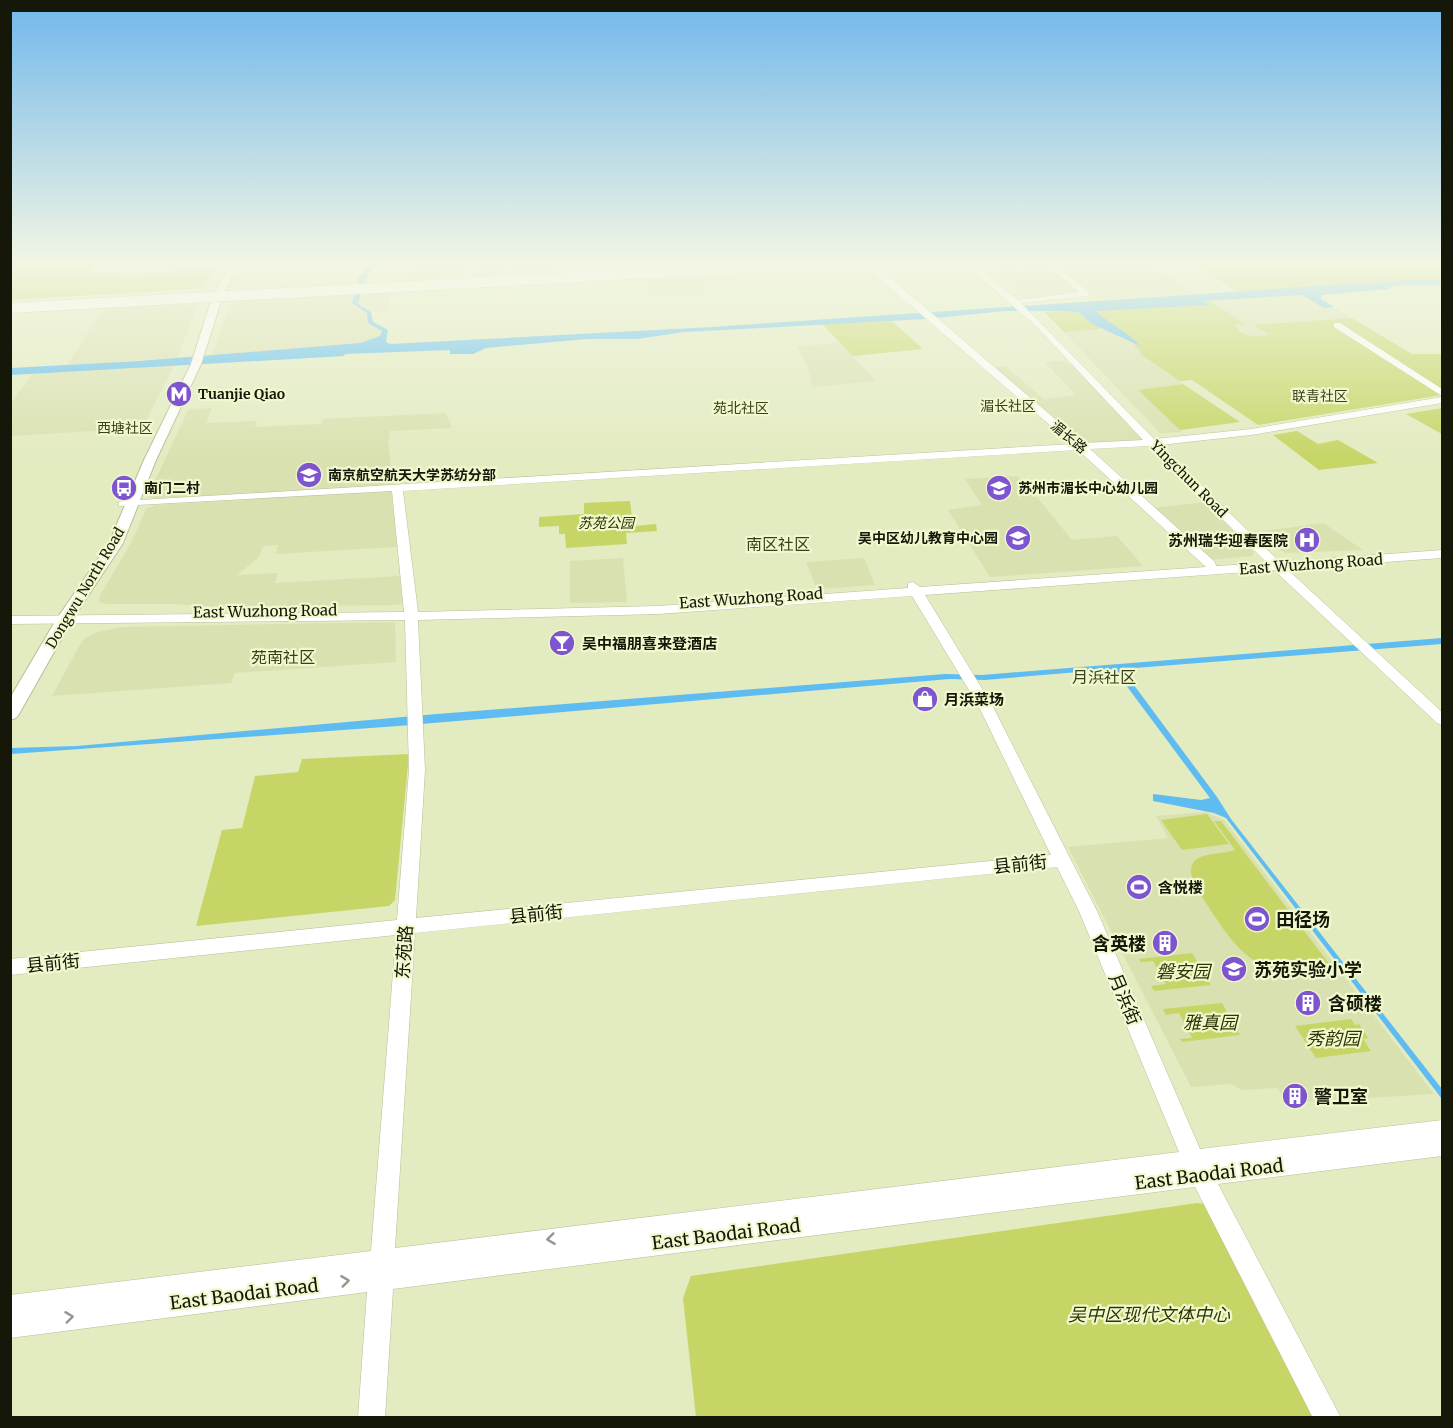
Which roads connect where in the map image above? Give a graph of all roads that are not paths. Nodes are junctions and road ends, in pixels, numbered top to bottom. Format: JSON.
{"nodes":[{"id":1,"x":205,"y":327,"type":"edge"},
{"id":2,"x":940,"y":327,"type":"edge"},
{"id":3,"x":1043,"y":327,"type":"edge"},
{"id":4,"x":1340,"y":327,"type":"edge"},
{"id":5,"x":1443,"y":393,"type":"edge"},
{"id":6,"x":1443,"y":400,"type":"edge"},
{"id":7,"x":1156,"y":442,"type":"junction"},
{"id":8,"x":1080,"y":446,"type":"junction"},
{"id":9,"x":397,"y":486,"type":"junction"},
{"id":10,"x":127,"y":503,"type":"junction"},
{"id":11,"x":1443,"y":550,"type":"edge"},
{"id":12,"x":1443,"y":554,"type":"edge"},
{"id":13,"x":1280,"y":564,"type":"junction"},
{"id":14,"x":1211,"y":565,"type":"junction"},
{"id":15,"x":914,"y":589,"type":"junction"},
{"id":16,"x":411,"y":613,"type":"junction"},
{"id":17,"x":10,"y":615,"type":"edge"},
{"id":18,"x":62,"y":617,"type":"junction"},
{"id":19,"x":10,"y":620,"type":"edge"},
{"id":20,"x":1367,"y":645,"type":"junction"},
{"id":21,"x":10,"y":696,"type":"edge"},
{"id":22,"x":1443,"y":708,"type":"edge"},
{"id":23,"x":10,"y":714,"type":"edge"},
{"id":24,"x":1443,"y":720,"type":"edge"},
{"id":25,"x":1062,"y":860,"type":"junction"},
{"id":26,"x":405,"y":927,"type":"junction"},
{"id":27,"x":10,"y":967,"type":"edge"},
{"id":28,"x":1443,"y":1130,"type":"edge"},
{"id":29,"x":1443,"y":1145,"type":"edge"},
{"id":30,"x":1198,"y":1168,"type":"junction"},
{"id":31,"x":382,"y":1268,"type":"junction"},
{"id":32,"x":10,"y":1308,"type":"edge"},
{"id":33,"x":10,"y":1325,"type":"edge"},
{"id":34,"x":370,"y":1418,"type":"edge"},
{"id":35,"x":1328,"y":1418,"type":"edge"}],
"edges":[{"from":1,"to":10,"type":"main road","name":"Dongwu North Road"},
{"from":2,"to":8,"type":"street","name":"湄长路"},
{"from":3,"to":7,"type":"street","name":"Yingchun Road"},
{"from":4,"to":5,"type":"street"},
{"from":6,"to":7,"type":"street"},
{"from":7,"to":8,"type":"street"},
{"from":7,"to":13,"type":"street","name":"Yingchun Road"},
{"from":8,"to":9,"type":"street"},
{"from":8,"to":14,"type":"street","name":"湄长路"},
{"from":9,"to":10,"type":"street"},
{"from":9,"to":16,"type":"street","name":"东苑路"},
{"from":10,"to":18,"type":"main road","name":"Dongwu North Road"},
{"from":11,"to":13,"type":"street","name":"East Wuzhong Road"},
{"from":12,"to":13,"type":"street","name":"East Wuzhong Road"},
{"from":13,"to":14,"type":"street","name":"East Wuzhong Road"},
{"from":13,"to":15,"type":"street","name":"East Wuzhong Road"},
{"from":13,"to":20,"type":"street","name":"Yingchun Road"},
{"from":14,"to":15,"type":"street","name":"East Wuzhong Road"},
{"from":15,"to":16,"type":"street","name":"East Wuzhong Road"},
{"from":15,"to":25,"type":"street","name":"月浜街"},
{"from":16,"to":18,"type":"street","name":"East Wuzhong Road"},
{"from":16,"to":26,"type":"street","name":"东苑路"},
{"from":17,"to":18,"type":"street"},
{"from":18,"to":19,"type":"street"},
{"from":18,"to":21,"type":"main road","name":"Dongwu North Road"},
{"from":18,"to":23,"type":"main road","name":"Dongwu North Road"},
{"from":20,"to":22,"type":"street","name":"Yingchun Road"},
{"from":20,"to":24,"type":"street","name":"Yingchun Road"},
{"from":25,"to":26,"type":"street","name":"县前街"},
{"from":25,"to":30,"type":"street","name":"月浜街"},
{"from":26,"to":27,"type":"street","name":"县前街"},
{"from":26,"to":31,"type":"street","name":"东苑路"},
{"from":28,"to":30,"type":"street","name":"East Baodai Road"},
{"from":29,"to":30,"type":"street","name":"East Baodai Road"},
{"from":30,"to":31,"type":"street","name":"East Baodai Road"},
{"from":30,"to":35,"type":"street","name":"月浜街"},
{"from":31,"to":32,"type":"street","name":"East Baodai Road"},
{"from":33,"to":31,"type":"street","name":"East Baodai Road","one_way":true},
{"from":31,"to":34,"type":"street","name":"东苑路"}]}
